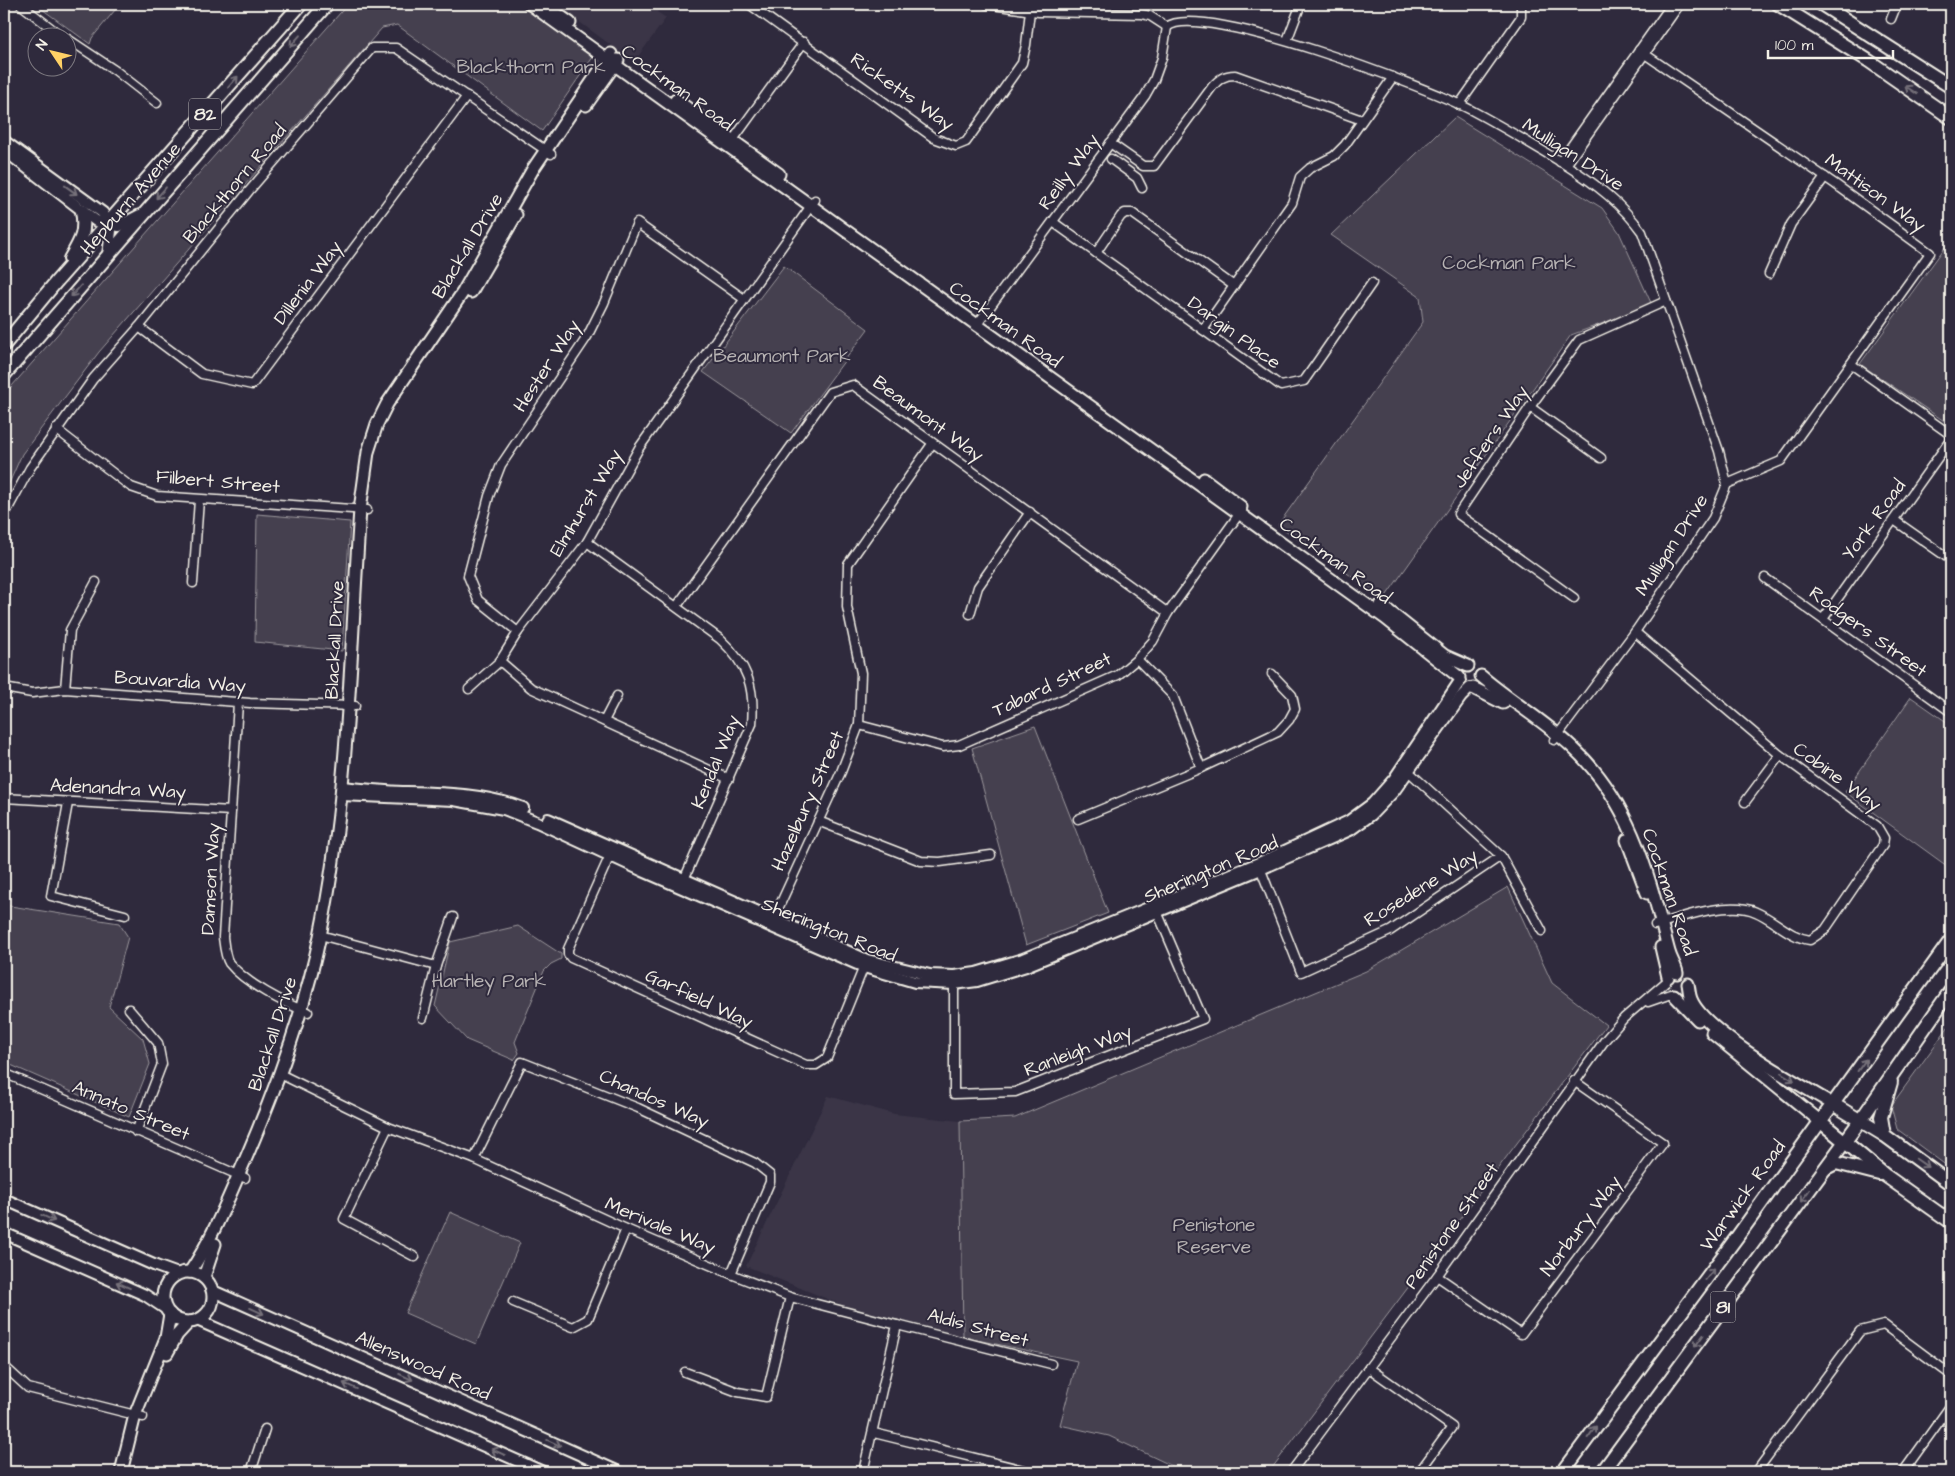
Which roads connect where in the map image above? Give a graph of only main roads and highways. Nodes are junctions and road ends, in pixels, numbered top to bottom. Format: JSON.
{"nodes":[{"id":1,"x":301,"y":4,"type":"edge"},
{"id":2,"x":327,"y":4,"type":"edge"},
{"id":3,"x":530,"y":4,"type":"edge"},
{"id":4,"x":543,"y":4,"type":"edge"},
{"id":5,"x":1778,"y":4,"type":"edge"},
{"id":6,"x":1821,"y":4,"type":"edge"},
{"id":7,"x":613,"y":59,"type":"junction"},
{"id":8,"x":1951,"y":87,"type":"edge"},
{"id":9,"x":1951,"y":118,"type":"edge"},
{"id":10,"x":82,"y":211,"type":"road end"},
{"id":11,"x":56,"y":282,"type":"junction"},
{"id":12,"x":4,"y":346,"type":"edge"},
{"id":13,"x":4,"y":375,"type":"edge"},
{"id":14,"x":1241,"y":511,"type":"junction"},
{"id":15,"x":1468,"y":666,"type":"junction"},
{"id":16,"x":1481,"y":676,"type":"junction"},
{"id":17,"x":1459,"y":679,"type":"junction"},
{"id":18,"x":1472,"y":688,"type":"junction"},
{"id":19,"x":1556,"y":737,"type":"junction"},
{"id":20,"x":1951,"y":940,"type":"edge"},
{"id":21,"x":1670,"y":977,"type":"junction"},
{"id":22,"x":1688,"y":984,"type":"junction"},
{"id":23,"x":1951,"y":990,"type":"edge"},
{"id":24,"x":1673,"y":994,"type":"junction"},
{"id":25,"x":1893,"y":1076,"type":"junction"},
{"id":26,"x":1833,"y":1104,"type":"junction"},
{"id":27,"x":1860,"y":1121,"type":"junction"},
{"id":28,"x":1821,"y":1122,"type":"junction"},
{"id":29,"x":1884,"y":1135,"type":"junction"},
{"id":30,"x":1844,"y":1142,"type":"junction"},
{"id":31,"x":1826,"y":1168,"type":"junction"},
{"id":32,"x":242,"y":1176,"type":"junction"},
{"id":33,"x":1886,"y":1176,"type":"junction"},
{"id":34,"x":1951,"y":1184,"type":"edge"},
{"id":35,"x":1951,"y":1222,"type":"edge"},
{"id":36,"x":190,"y":1272,"type":"junction"},
{"id":37,"x":204,"y":1277,"type":"junction"},
{"id":38,"x":168,"y":1312,"type":"junction"},
{"id":39,"x":193,"y":1321,"type":"junction"},
{"id":40,"x":139,"y":1416,"type":"junction"},
{"id":41,"x":121,"y":1472,"type":"edge"},
{"id":42,"x":129,"y":1472,"type":"edge"},
{"id":43,"x":1564,"y":1472,"type":"edge"},
{"id":44,"x":1602,"y":1472,"type":"edge"}],
"edges":[{"from":11,"to":1,"type":"main road","name":"Hepburn Avenue","number":"82","one_way":true},
{"from":2,"to":13,"type":"main road","name":"Hepburn Avenue","number":"82","one_way":true},
{"from":3,"to":7,"type":"main road","name":"Cockman Road"},
{"from":4,"to":7,"type":"main road","name":"Cockman Road"},
{"from":9,"to":5,"type":"main road","one_way":true},
{"from":6,"to":8,"type":"main road"},
{"from":7,"to":14,"type":"main road","name":"Cockman Road"},
{"from":7,"to":32,"type":"main road","name":"Blackall Drive"},
{"from":10,"to":11,"type":"main road"},
{"from":11,"to":12,"type":"main road","name":"Hepburn Avenue","number":"82"},
{"from":14,"to":15,"type":"main road","name":"Cockman Road"},
{"from":14,"to":17,"type":"main road","name":"Cockman Road"},
{"from":15,"to":16,"type":"main road"},
{"from":15,"to":17,"type":"main road"},
{"from":16,"to":18,"type":"main road"},
{"from":16,"to":19,"type":"main road","name":"Cockman Road"},
{"from":17,"to":18,"type":"main road"},
{"from":18,"to":19,"type":"main road","name":"Cockman Road"},
{"from":19,"to":21,"type":"main road","name":"Cockman Road"},
{"from":26,"to":20,"type":"main road","name":"Warwick Road","number":"81","one_way":true},
{"from":21,"to":22,"type":"main road"},
{"from":21,"to":24,"type":"main road"},
{"from":22,"to":24,"type":"main road"},
{"from":22,"to":26,"type":"main road","name":"Cockman Road","one_way":true},
{"from":23,"to":25,"type":"main road","number":"81"},
{"from":24,"to":28,"type":"main road"},
{"from":25,"to":27,"type":"main road","number":"81"},
{"from":25,"to":29,"type":"main road"},
{"from":26,"to":27,"type":"main road"},
{"from":26,"to":28,"type":"main road","name":"Warwick Road","number":"81"},
{"from":27,"to":29,"type":"main road"},
{"from":27,"to":30,"type":"main road","number":"81"},
{"from":28,"to":30,"type":"main road"},
{"from":43,"to":28,"type":"main road","name":"Warwick Road","number":"81","one_way":true},
{"from":29,"to":34,"type":"main road","one_way":true},
{"from":30,"to":31,"type":"main road","number":"81"},
{"from":30,"to":33,"type":"main road"},
{"from":31,"to":33,"type":"main road"},
{"from":31,"to":44,"type":"main road","number":"81","one_way":true},
{"from":32,"to":36,"type":"main road","name":"Blackall Drive"},
{"from":32,"to":37,"type":"main road","name":"Blackall Drive"},
{"from":33,"to":35,"type":"main road"},
{"from":36,"to":37,"type":"main road"},
{"from":36,"to":38,"type":"main road"},
{"from":37,"to":39,"type":"main road"},
{"from":38,"to":39,"type":"main road"},
{"from":38,"to":40,"type":"main road"},
{"from":39,"to":40,"type":"main road"},
{"from":40,"to":41,"type":"main road"},
{"from":40,"to":42,"type":"main road"}]}
